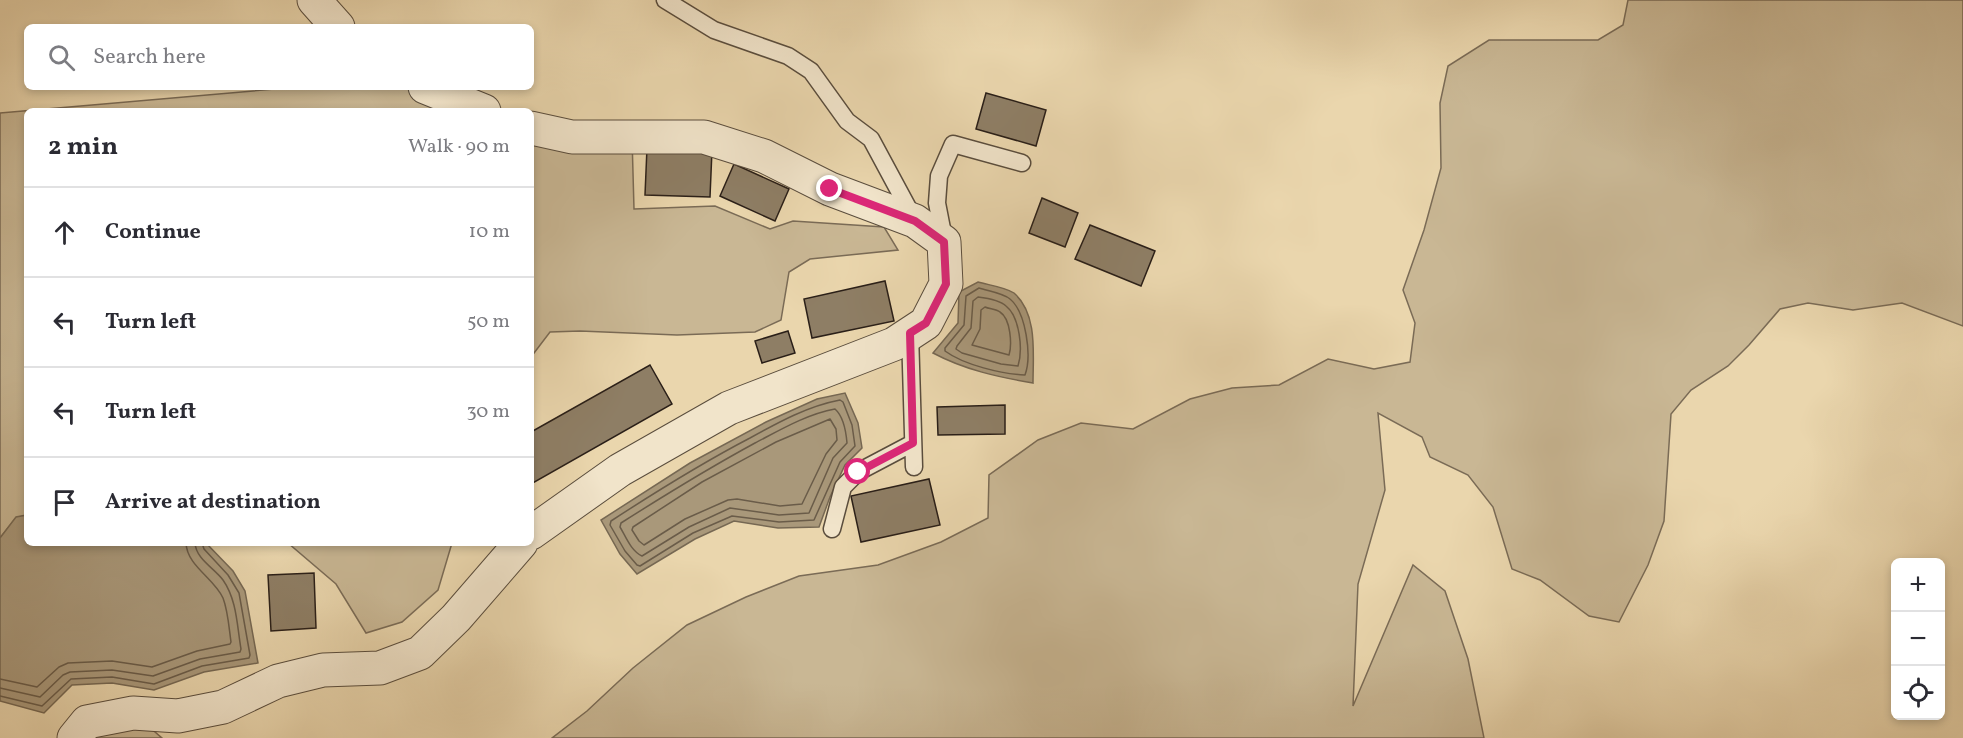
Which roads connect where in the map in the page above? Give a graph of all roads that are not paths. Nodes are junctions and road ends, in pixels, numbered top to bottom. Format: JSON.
{"nodes":[{"id":1,"x":314,"y":0,"type":"edge"},
{"id":2,"x":665,"y":0,"type":"edge"},
{"id":3,"x":335,"y":24,"type":"edge"},
{"id":4,"x":432,"y":90,"type":"edge"},
{"id":5,"x":477,"y":108,"type":"edge"},
{"id":6,"x":534,"y":129,"type":"edge"},
{"id":7,"x":1022,"y":163,"type":"dead end"},
{"id":8,"x":915,"y":221,"type":"junction"},
{"id":9,"x":944,"y":242,"type":"junction"},
{"id":10,"x":910,"y":333,"type":"junction"},
{"id":11,"x":913,"y":443,"type":"junction"},
{"id":12,"x":914,"y":467,"type":"dead end"},
{"id":13,"x":832,"y":529,"type":"dead end"},
{"id":14,"x":534,"y":531,"type":"edge"},
{"id":15,"x":518,"y":546,"type":"edge"},
{"id":16,"x":74,"y":738,"type":"edge"}],
"edges":[{"from":1,"to":3,"type":"street"},
{"from":2,"to":8,"type":"lane"},
{"from":4,"to":5,"type":"street"},
{"from":6,"to":8,"type":"street"},
{"from":7,"to":9,"type":"lane"},
{"from":8,"to":9,"type":"street"},
{"from":9,"to":10,"type":"street"},
{"from":10,"to":11,"type":"lane"},
{"from":10,"to":14,"type":"street"},
{"from":11,"to":12,"type":"lane"},
{"from":11,"to":13,"type":"lane"},
{"from":15,"to":16,"type":"street"}]}
